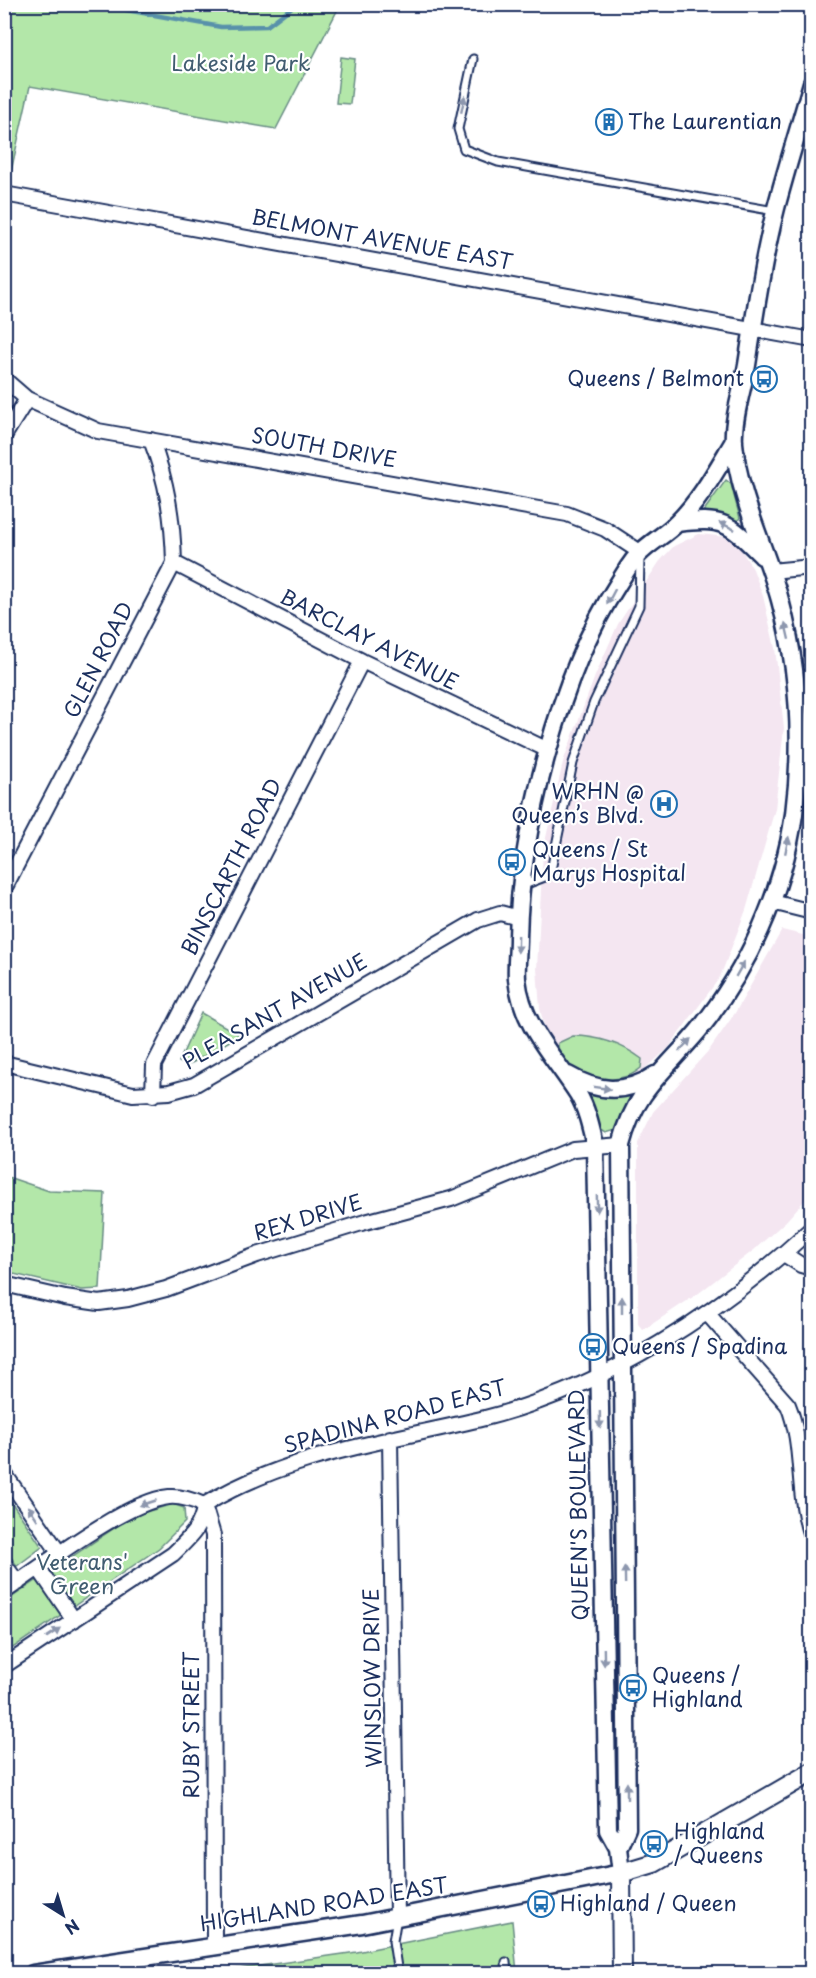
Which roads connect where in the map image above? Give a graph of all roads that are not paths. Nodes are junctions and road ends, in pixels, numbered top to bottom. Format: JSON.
{"nodes":[{"id":1,"x":473,"y":59,"type":"dead end"},
{"id":2,"x":812,"y":83,"type":"edge"},
{"id":3,"x":4,"y":194,"type":"edge"},
{"id":4,"x":775,"y":212,"type":"junction"},
{"id":5,"x":753,"y":329,"type":"junction"},
{"id":6,"x":812,"y":340,"type":"edge"},
{"id":7,"x":4,"y":379,"type":"edge"},
{"id":8,"x":27,"y":399,"type":"junction"},
{"id":9,"x":4,"y":436,"type":"edge"},
{"id":10,"x":152,"y":440,"type":"junction"},
{"id":11,"x":734,"y":441,"type":"junction"},
{"id":12,"x":677,"y":523,"type":"junction"},
{"id":13,"x":640,"y":552,"type":"junction"},
{"id":14,"x":174,"y":562,"type":"junction"},
{"id":15,"x":768,"y":566,"type":"junction"},
{"id":16,"x":812,"y":567,"type":"edge"},
{"id":17,"x":362,"y":662,"type":"junction"},
{"id":18,"x":548,"y":750,"type":"junction"},
{"id":19,"x":521,"y":887,"type":"junction"},
{"id":20,"x":4,"y":889,"type":"edge"},
{"id":21,"x":772,"y":902,"type":"junction"},
{"id":22,"x":812,"y":912,"type":"edge"},
{"id":23,"x":519,"y":918,"type":"junction"},
{"id":24,"x":553,"y":1062,"type":"junction"},
{"id":25,"x":4,"y":1063,"type":"edge"},
{"id":26,"x":656,"y":1075,"type":"junction"},
{"id":27,"x":153,"y":1095,"type":"junction"},
{"id":28,"x":595,"y":1145,"type":"junction"},
{"id":29,"x":621,"y":1146,"type":"junction"},
{"id":30,"x":812,"y":1228,"type":"edge"},
{"id":31,"x":784,"y":1254,"type":"junction"},
{"id":32,"x":812,"y":1268,"type":"edge"},
{"id":33,"x":4,"y":1284,"type":"edge"},
{"id":34,"x":707,"y":1313,"type":"junction"},
{"id":35,"x":622,"y":1363,"type":"junction"},
{"id":36,"x":600,"y":1376,"type":"junction"},
{"id":37,"x":390,"y":1438,"type":"junction"},
{"id":38,"x":4,"y":1473,"type":"edge"},
{"id":39,"x":204,"y":1505,"type":"junction"},
{"id":40,"x":812,"y":1539,"type":"edge"},
{"id":41,"x":60,"y":1554,"type":"junction"},
{"id":42,"x":4,"y":1564,"type":"edge"},
{"id":43,"x":39,"y":1569,"type":"junction"},
{"id":44,"x":18,"y":1583,"type":"junction"},
{"id":45,"x":4,"y":1592,"type":"edge"},
{"id":46,"x":74,"y":1620,"type":"junction"},
{"id":47,"x":603,"y":1621,"type":"junction"},
{"id":48,"x":626,"y":1622,"type":"junction"},
{"id":49,"x":4,"y":1666,"type":"edge"},
{"id":50,"x":812,"y":1772,"type":"edge"},
{"id":51,"x":618,"y":1848,"type":"junction"},
{"id":52,"x":621,"y":1873,"type":"junction"},
{"id":53,"x":397,"y":1917,"type":"junction"},
{"id":54,"x":214,"y":1946,"type":"junction"},
{"id":55,"x":506,"y":1962,"type":"dead end"},
{"id":56,"x":33,"y":1974,"type":"edge"},
{"id":57,"x":398,"y":1974,"type":"edge"},
{"id":58,"x":507,"y":1974,"type":"edge"},
{"id":59,"x":622,"y":1974,"type":"edge"}],
"edges":[{"from":4,"to":1,"type":"lane","one_way":true},
{"from":2,"to":4,"type":"street","name":"QUEEN'S BOULEVARD"},
{"from":3,"to":5,"type":"street","name":"BELMONT AVENUE EAST"},
{"from":4,"to":5,"type":"street","name":"QUEEN'S BOULEVARD"},
{"from":5,"to":6,"type":"street","name":"BELMONT AVENUE EAST"},
{"from":5,"to":11,"type":"street","name":"QUEEN'S BOULEVARD"},
{"from":7,"to":8,"type":"street","name":"SOUTH DRIVE"},
{"from":8,"to":9,"type":"street"},
{"from":8,"to":10,"type":"street","name":"SOUTH DRIVE"},
{"from":10,"to":13,"type":"street","name":"SOUTH DRIVE"},
{"from":10,"to":14,"type":"street","name":"GLEN ROAD"},
{"from":11,"to":12,"type":"street","name":"QUEEN'S BOULEVARD"},
{"from":11,"to":15,"type":"street","name":"QUEEN'S BOULEVARD"},
{"from":12,"to":13,"type":"street","name":"QUEEN'S BOULEVARD"},
{"from":15,"to":12,"type":"street","one_way":true},
{"from":13,"to":18,"type":"street","name":"QUEEN'S BOULEVARD","one_way":true},
{"from":13,"to":19,"type":"lane"},
{"from":14,"to":17,"type":"street","name":"BARCLAY AVENUE"},
{"from":14,"to":20,"type":"street","name":"GLEN ROAD"},
{"from":15,"to":16,"type":"street"},
{"from":21,"to":15,"type":"street","name":"QUEEN'S BOULEVARD","one_way":true},
{"from":17,"to":18,"type":"street","name":"BARCLAY AVENUE"},
{"from":17,"to":27,"type":"street","name":"BINSCARTH ROAD"},
{"from":18,"to":19,"type":"street","name":"QUEEN'S BOULEVARD"},
{"from":19,"to":23,"type":"street","name":"QUEEN'S BOULEVARD"},
{"from":21,"to":22,"type":"street"},
{"from":26,"to":21,"type":"street","name":"QUEEN'S BOULEVARD","one_way":true},
{"from":23,"to":24,"type":"street","name":"QUEEN'S BOULEVARD","one_way":true},
{"from":23,"to":27,"type":"street","name":"PLEASANT AVENUE"},
{"from":24,"to":26,"type":"street","name":"QUEEN'S BOULEVARD","one_way":true},
{"from":24,"to":28,"type":"street","name":"QUEEN'S BOULEVARD"},
{"from":25,"to":27,"type":"street","name":"PLEASANT AVENUE"},
{"from":26,"to":29,"type":"street","name":"QUEEN'S BOULEVARD"},
{"from":28,"to":29,"type":"street","name":"REX DRIVE"},
{"from":28,"to":33,"type":"street","name":"REX DRIVE"},
{"from":28,"to":36,"type":"street","name":"QUEEN'S BOULEVARD","one_way":true},
{"from":35,"to":29,"type":"street","name":"QUEEN'S BOULEVARD","one_way":true},
{"from":30,"to":31,"type":"street","name":"SPADINA ROAD EAST"},
{"from":31,"to":32,"type":"street"},
{"from":31,"to":34,"type":"street","name":"SPADINA ROAD EAST"},
{"from":34,"to":35,"type":"street","name":"SPADINA ROAD EAST"},
{"from":34,"to":40,"type":"street"},
{"from":35,"to":36,"type":"street","name":"SPADINA ROAD EAST"},
{"from":48,"to":35,"type":"street","name":"QUEEN'S BOULEVARD","one_way":true},
{"from":36,"to":37,"type":"street","name":"SPADINA ROAD EAST"},
{"from":36,"to":47,"type":"street","name":"QUEEN'S BOULEVARD","one_way":true},
{"from":37,"to":39,"type":"street","name":"SPADINA ROAD EAST"},
{"from":37,"to":53,"type":"street","name":"WINSLOW DRIVE"},
{"from":41,"to":38,"type":"street","one_way":true},
{"from":39,"to":41,"type":"street","one_way":true},
{"from":39,"to":46,"type":"street"},
{"from":39,"to":54,"type":"street","name":"RUBY STREET"},
{"from":41,"to":43,"type":"street"},
{"from":42,"to":44,"type":"street"},
{"from":43,"to":44,"type":"street"},
{"from":43,"to":46,"type":"street"},
{"from":44,"to":45,"type":"street"},
{"from":49,"to":46,"type":"street","one_way":true},
{"from":47,"to":48,"type":"lane"},
{"from":47,"to":51,"type":"street","name":"QUEEN'S BOULEVARD","one_way":true},
{"from":51,"to":48,"type":"street","name":"QUEEN'S BOULEVARD","one_way":true},
{"from":50,"to":52,"type":"main road"},
{"from":51,"to":52,"type":"street","name":"QUEEN'S BOULEVARD"},
{"from":52,"to":53,"type":"street","name":"HIGHLAND ROAD EAST"},
{"from":52,"to":59,"type":"main road"},
{"from":53,"to":54,"type":"street","name":"HIGHLAND ROAD EAST"},
{"from":53,"to":57,"type":"lane"},
{"from":54,"to":56,"type":"street","name":"HIGHLAND ROAD EAST"},
{"from":55,"to":58,"type":"lane"}]}
